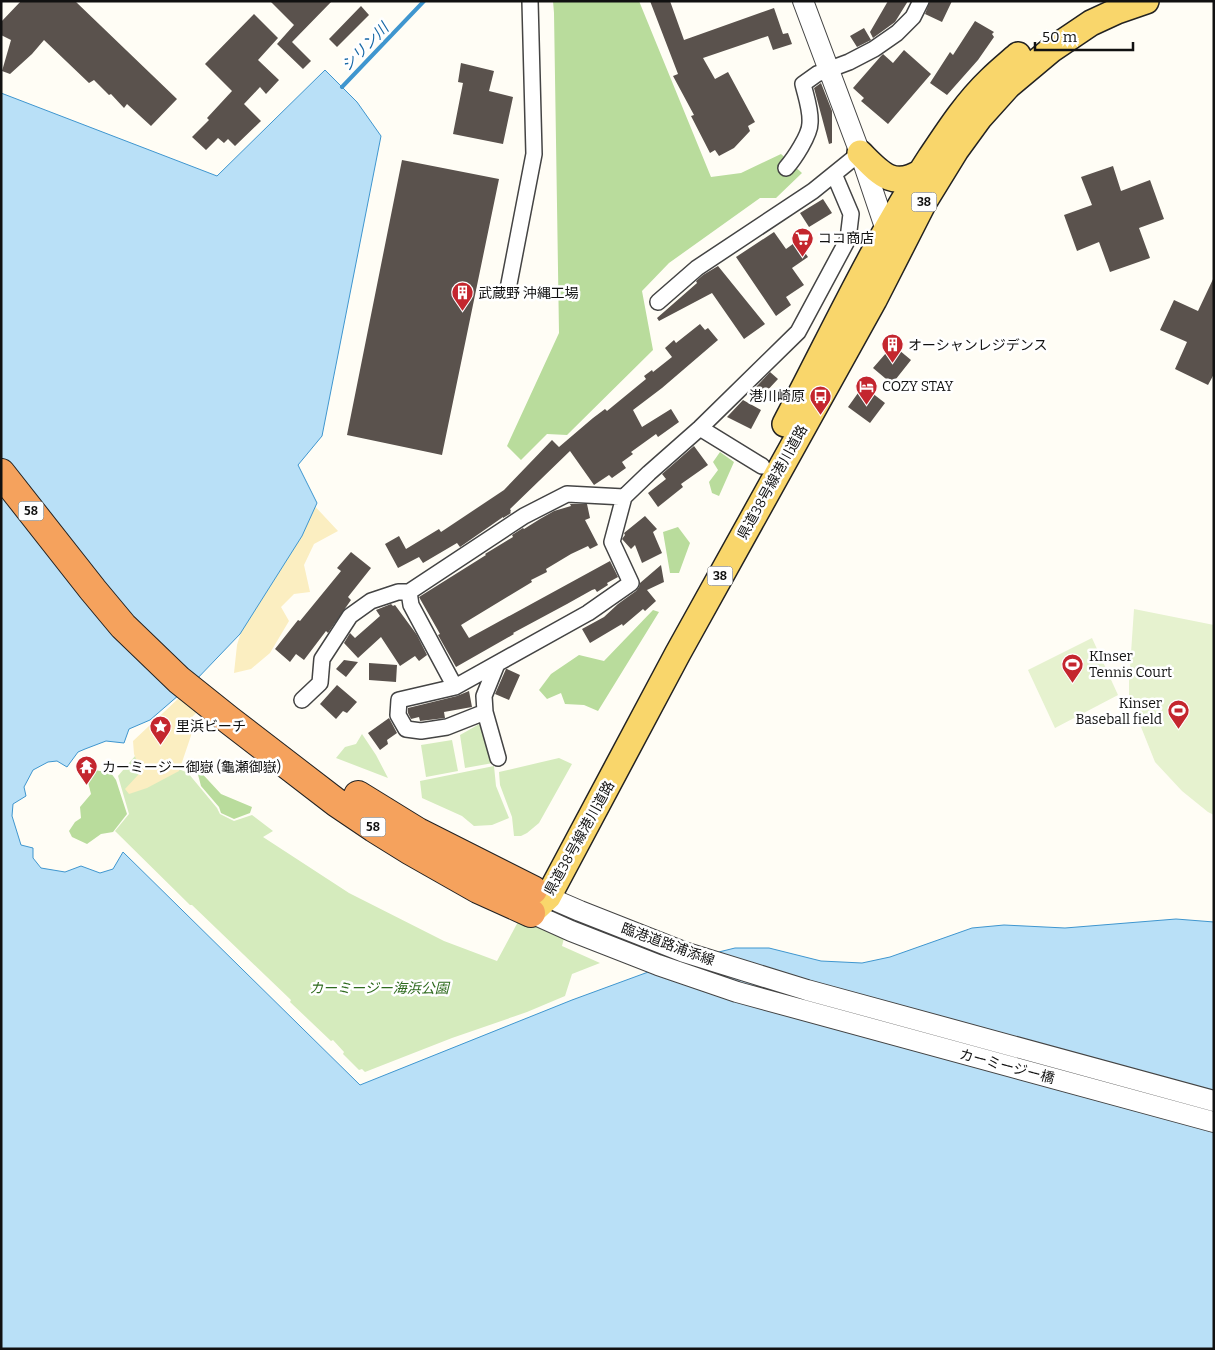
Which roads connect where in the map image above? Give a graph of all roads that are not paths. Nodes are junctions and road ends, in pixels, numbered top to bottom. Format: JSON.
{"nodes":[{"id":1,"x":530,"y":1,"type":"edge"},
{"id":2,"x":803,"y":1,"type":"edge"},
{"id":3,"x":921,"y":1,"type":"edge"},
{"id":4,"x":1101,"y":1,"type":"edge"},
{"id":5,"x":1146,"y":1,"type":"edge"},
{"id":6,"x":828,"y":70,"type":"junction"},
{"id":7,"x":860,"y":153,"type":"junction"},
{"id":8,"x":786,"y":168,"type":"dead end"},
{"id":9,"x":921,"y":172,"type":"junction"},
{"id":10,"x":834,"y":174,"type":"junction"},
{"id":11,"x":885,"y":231,"type":"junction"},
{"id":12,"x":896,"y":257,"type":"junction"},
{"id":13,"x":508,"y":290,"type":"dead end"},
{"id":14,"x":658,"y":302,"type":"dead end"},
{"id":15,"x":700,"y":428,"type":"junction"},
{"id":16,"x":762,"y":466,"type":"junction"},
{"id":17,"x":1,"y":474,"type":"edge"},
{"id":18,"x":624,"y":497,"type":"junction"},
{"id":19,"x":409,"y":592,"type":"junction"},
{"id":20,"x":497,"y":664,"type":"junction"},
{"id":21,"x":455,"y":687,"type":"junction"},
{"id":22,"x":302,"y":700,"type":"dead end"},
{"id":23,"x":485,"y":712,"type":"junction"},
{"id":24,"x":498,"y":758,"type":"dead end"},
{"id":25,"x":538,"y":900,"type":"junction"},
{"id":26,"x":807,"y":990,"type":"joint"},
{"id":27,"x":801,"y":1010,"type":"joint"},
{"id":28,"x":1214,"y":1101,"type":"edge"},
{"id":29,"x":1214,"y":1122,"type":"edge"}],
"edges":[{"from":1,"to":13,"type":"street"},
{"from":2,"to":6,"type":"street"},
{"from":3,"to":6,"type":"street"},
{"from":4,"to":9,"type":"main road","name":"県道38号線港川道路","number":"38"},
{"from":5,"to":12,"type":"main road","name":"県道38号線港川道路","number":"38"},
{"from":6,"to":7,"type":"street"},
{"from":6,"to":8,"type":"street"},
{"from":7,"to":9,"type":"main road"},
{"from":7,"to":10,"type":"street"},
{"from":7,"to":11,"type":"street"},
{"from":9,"to":11,"type":"main road","name":"県道38号線港川道路","number":"38"},
{"from":10,"to":14,"type":"street"},
{"from":10,"to":15,"type":"street"},
{"from":11,"to":12,"type":"street"},
{"from":11,"to":16,"type":"main road","name":"県道38号線港川道路","number":"38"},
{"from":12,"to":25,"type":"main road","name":"県道38号線港川道路","number":"38"},
{"from":15,"to":16,"type":"street"},
{"from":15,"to":18,"type":"street"},
{"from":16,"to":25,"type":"main road","name":"県道38号線港川道路","number":"38"},
{"from":17,"to":25,"type":"highway","number":"58"},
{"from":18,"to":19,"type":"street"},
{"from":18,"to":20,"type":"street"},
{"from":19,"to":21,"type":"street"},
{"from":19,"to":22,"type":"street"},
{"from":20,"to":21,"type":"street"},
{"from":20,"to":23,"type":"street"},
{"from":21,"to":23,"type":"street"},
{"from":23,"to":24,"type":"street"},
{"from":25,"to":26,"type":"street","name":"臨港道路浦添線"},
{"from":25,"to":27,"type":"street","name":"臨港道路浦添線"},
{"from":26,"to":28,"type":"street","name":"カーミージー橋"},
{"from":27,"to":29,"type":"street","name":"カーミージー橋"}]}
